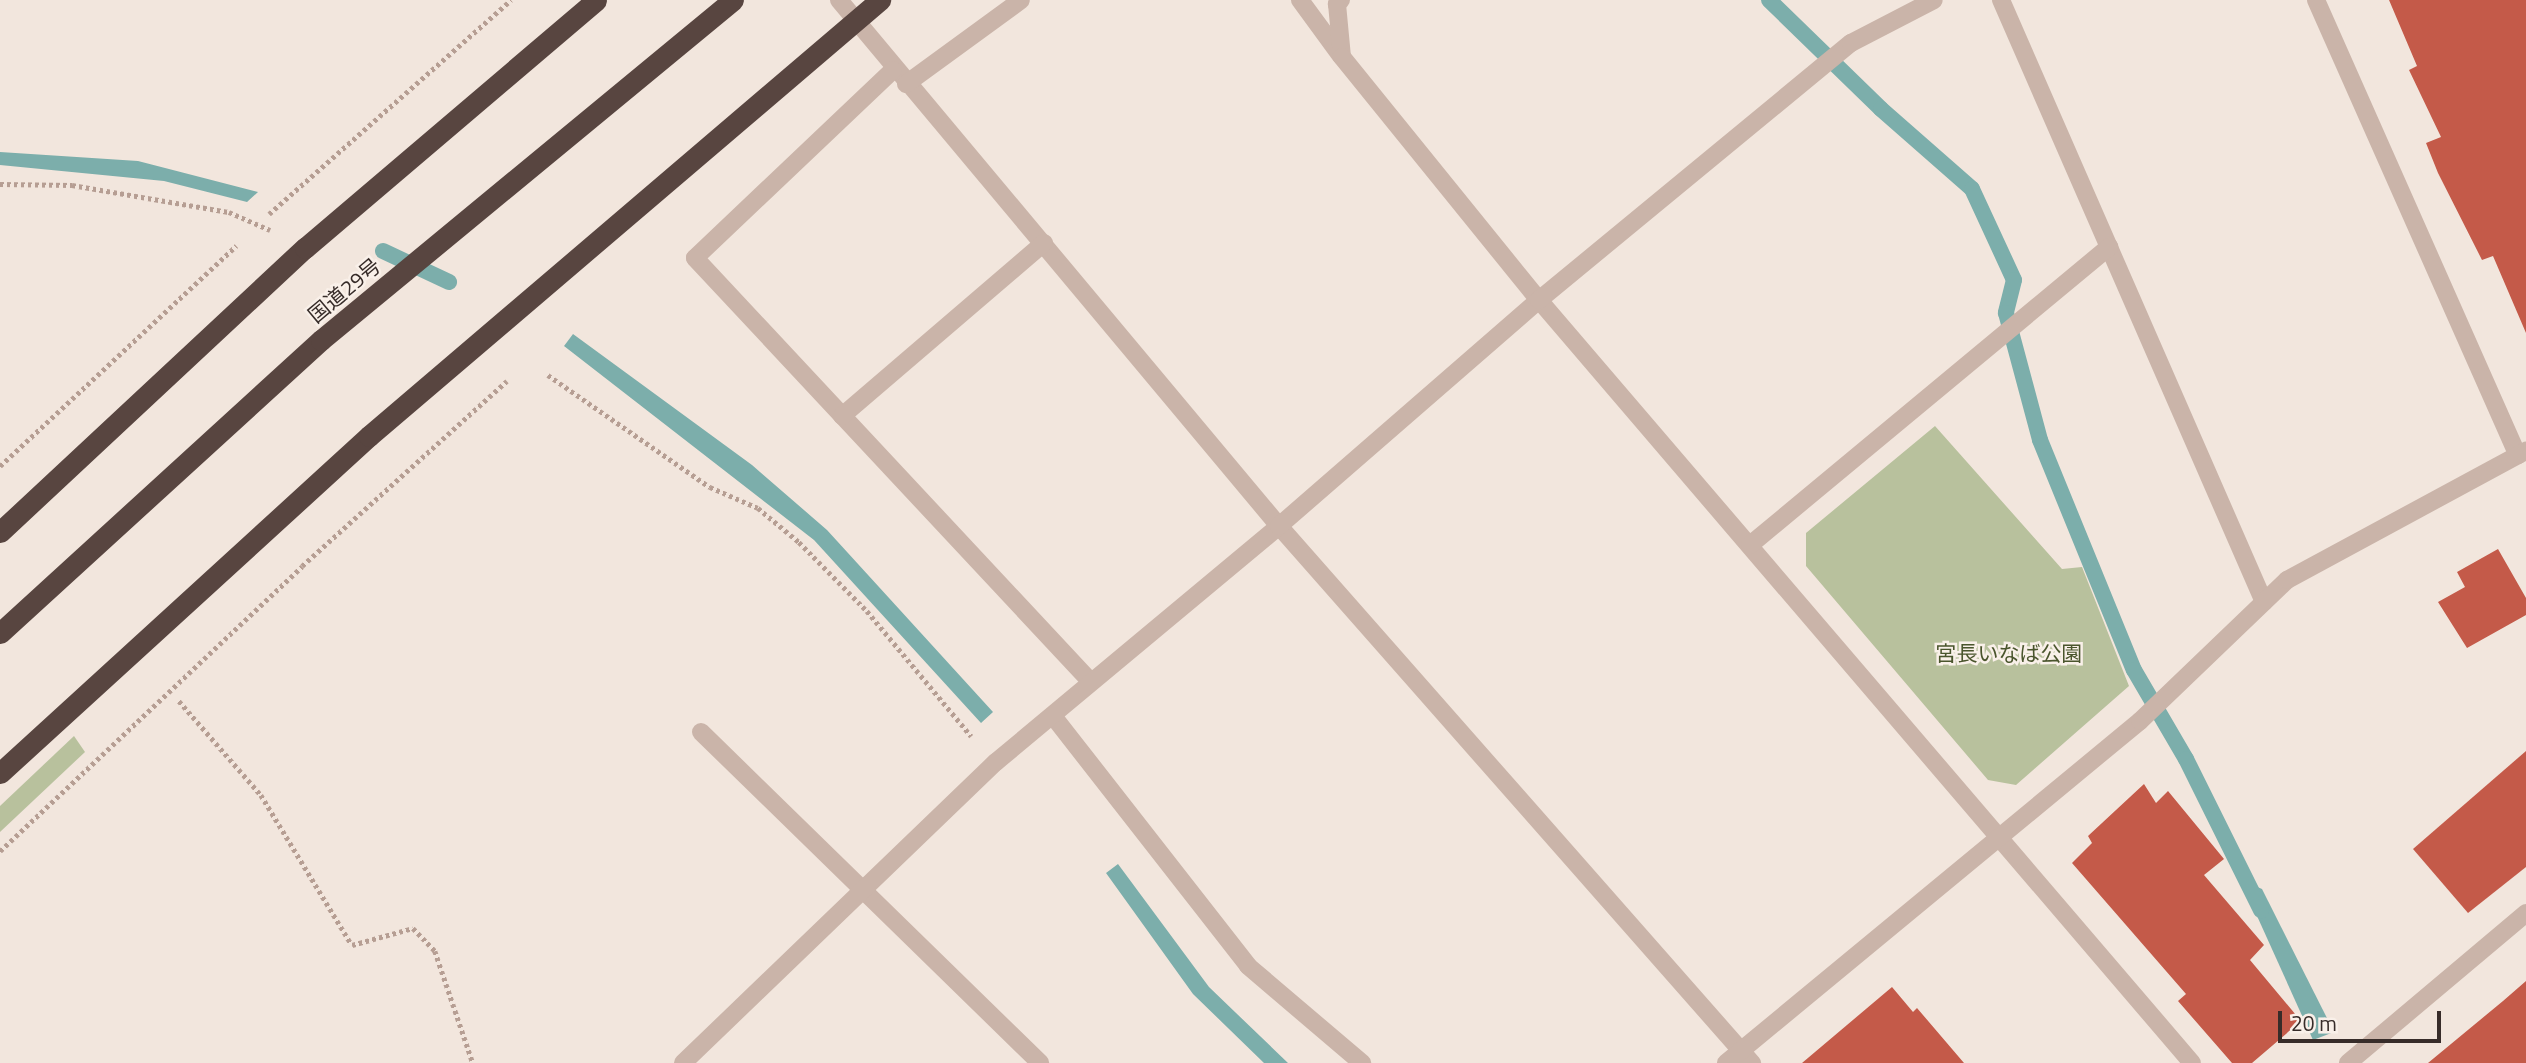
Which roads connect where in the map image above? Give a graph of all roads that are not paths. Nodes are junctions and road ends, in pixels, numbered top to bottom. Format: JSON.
{"nodes":[{"id":1,"x":596,"y":0,"type":"edge"},
{"id":2,"x":733,"y":0,"type":"edge"},
{"id":3,"x":839,"y":0,"type":"edge"},
{"id":4,"x":880,"y":0,"type":"edge"},
{"id":5,"x":1021,"y":0,"type":"edge"},
{"id":6,"x":1300,"y":0,"type":"edge"},
{"id":7,"x":1341,"y":0,"type":"edge"},
{"id":8,"x":1934,"y":0,"type":"edge"},
{"id":9,"x":2001,"y":0,"type":"edge"},
{"id":10,"x":2316,"y":0,"type":"edge"},
{"id":11,"x":854,"y":20,"type":"junction"},
{"id":12,"x":1342,"y":57,"type":"junction"},
{"id":13,"x":893,"y":70,"type":"junction"},
{"id":14,"x":906,"y":84,"type":"junction"},
{"id":15,"x":1044,"y":243,"type":"junction"},
{"id":16,"x":2109,"y":247,"type":"junction"},
{"id":17,"x":1539,"y":300,"type":"junction"},
{"id":18,"x":842,"y":416,"type":"junction"},
{"id":19,"x":2522,"y":453,"type":"edge"},
{"id":20,"x":1279,"y":526,"type":"junction"},
{"id":21,"x":0,"y":532,"type":"edge"},
{"id":22,"x":1750,"y":545,"type":"junction"},
{"id":23,"x":2264,"y":602,"type":"junction"},
{"id":24,"x":0,"y":634,"type":"edge"},
{"id":25,"x":1091,"y":682,"type":"junction"},
{"id":26,"x":1053,"y":716,"type":"junction"},
{"id":27,"x":701,"y":732,"type":"dead end"},
{"id":28,"x":0,"y":773,"type":"edge"},
{"id":29,"x":1999,"y":838,"type":"junction"},
{"id":30,"x":864,"y":890,"type":"junction"},
{"id":31,"x":2526,"y":913,"type":"edge"},
{"id":32,"x":1747,"y":1057,"type":"edge"},
{"id":33,"x":683,"y":1063,"type":"edge"},
{"id":34,"x":1040,"y":1063,"type":"edge"},
{"id":35,"x":1362,"y":1063,"type":"edge"},
{"id":36,"x":1726,"y":1063,"type":"edge"},
{"id":37,"x":2192,"y":1063,"type":"edge"},
{"id":38,"x":2348,"y":1063,"type":"edge"}],
"edges":[{"from":1,"to":21,"type":"highway"},
{"from":2,"to":24,"type":"highway","name":"国道29号"},
{"from":3,"to":11,"type":"street"},
{"from":4,"to":11,"type":"highway"},
{"from":5,"to":14,"type":"street"},
{"from":6,"to":12,"type":"street"},
{"from":7,"to":12,"type":"street"},
{"from":8,"to":17,"type":"street"},
{"from":9,"to":16,"type":"street"},
{"from":10,"to":19,"type":"street"},
{"from":11,"to":13,"type":"street"},
{"from":11,"to":28,"type":"highway"},
{"from":12,"to":17,"type":"street"},
{"from":13,"to":14,"type":"street"},
{"from":13,"to":18,"type":"street"},
{"from":14,"to":15,"type":"street"},
{"from":15,"to":18,"type":"street"},
{"from":15,"to":20,"type":"street"},
{"from":16,"to":22,"type":"street"},
{"from":16,"to":23,"type":"street"},
{"from":17,"to":20,"type":"street"},
{"from":17,"to":22,"type":"street"},
{"from":18,"to":25,"type":"street"},
{"from":19,"to":23,"type":"street"},
{"from":20,"to":25,"type":"street"},
{"from":20,"to":32,"type":"street"},
{"from":22,"to":29,"type":"street"},
{"from":23,"to":29,"type":"street"},
{"from":25,"to":26,"type":"street"},
{"from":26,"to":30,"type":"street"},
{"from":26,"to":35,"type":"street"},
{"from":27,"to":30,"type":"street"},
{"from":29,"to":32,"type":"street"},
{"from":29,"to":37,"type":"street"},
{"from":30,"to":33,"type":"street"},
{"from":30,"to":34,"type":"street"},
{"from":31,"to":38,"type":"street"},
{"from":32,"to":36,"type":"street"}]}
